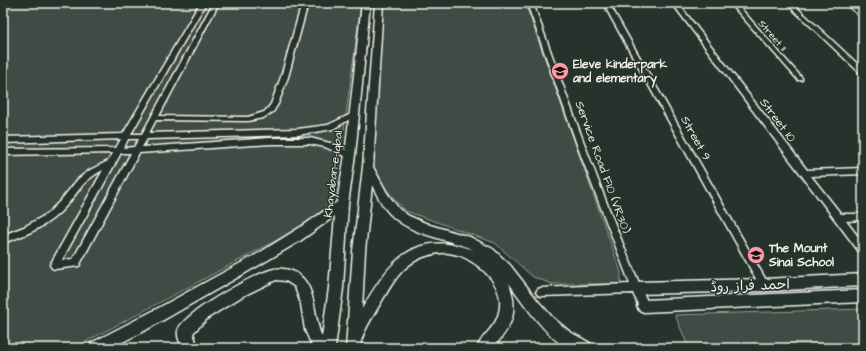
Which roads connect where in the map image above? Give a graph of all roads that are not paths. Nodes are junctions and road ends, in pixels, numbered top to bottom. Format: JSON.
{"nodes":[{"id":1,"x":203,"y":3,"type":"edge"},
{"id":2,"x":216,"y":3,"type":"edge"},
{"id":3,"x":305,"y":3,"type":"edge"},
{"id":4,"x":366,"y":3,"type":"edge"},
{"id":5,"x":379,"y":3,"type":"edge"},
{"id":6,"x":530,"y":3,"type":"edge"},
{"id":7,"x":606,"y":3,"type":"edge"},
{"id":8,"x":675,"y":3,"type":"edge"},
{"id":9,"x":733,"y":3,"type":"edge"},
{"id":10,"x":789,"y":3,"type":"edge"},
{"id":11,"x":847,"y":3,"type":"edge"},
{"id":12,"x":863,"y":16,"type":"edge"},
{"id":13,"x":863,"y":74,"type":"edge"},
{"id":14,"x":800,"y":79,"type":"dead end"},
{"id":15,"x":353,"y":115,"type":"junction"},
{"id":16,"x":154,"y":118,"type":"junction"},
{"id":17,"x":126,"y":135,"type":"junction"},
{"id":18,"x":145,"y":135,"type":"junction"},
{"id":19,"x":3,"y":140,"type":"edge"},
{"id":20,"x":119,"y":150,"type":"junction"},
{"id":21,"x":137,"y":150,"type":"junction"},
{"id":22,"x":3,"y":152,"type":"edge"},
{"id":23,"x":350,"y":155,"type":"junction"},
{"id":24,"x":111,"y":163,"type":"junction"},
{"id":25,"x":368,"y":167,"type":"junction"},
{"id":26,"x":863,"y":171,"type":"edge"},
{"id":27,"x":804,"y":173,"type":"junction"},
{"id":28,"x":342,"y":204,"type":"junction"},
{"id":29,"x":863,"y":217,"type":"edge"},
{"id":30,"x":839,"y":218,"type":"junction"},
{"id":31,"x":3,"y":239,"type":"edge"},
{"id":32,"x":863,"y":250,"type":"edge"},
{"id":33,"x":863,"y":280,"type":"edge"},
{"id":34,"x":764,"y":285,"type":"junction"},
{"id":35,"x":637,"y":288,"type":"junction"},
{"id":36,"x":541,"y":292,"type":"dead end"},
{"id":37,"x":863,"y":296,"type":"edge"},
{"id":38,"x":644,"y":306,"type":"joint"},
{"id":39,"x":353,"y":343,"type":"edge"},
{"id":40,"x":96,"y":348,"type":"edge"},
{"id":41,"x":191,"y":348,"type":"edge"},
{"id":42,"x":320,"y":348,"type":"edge"},
{"id":43,"x":328,"y":348,"type":"edge"},
{"id":44,"x":484,"y":348,"type":"edge"},
{"id":45,"x":585,"y":348,"type":"edge"}],
"edges":[{"from":1,"to":17,"type":"street"},
{"from":2,"to":16,"type":"street"},
{"from":3,"to":16,"type":"street"},
{"from":4,"to":15,"type":"main road","name":"Khayaban-e-Iqbal"},
{"from":5,"to":25,"type":"main road"},
{"from":6,"to":35,"type":"street","name":"Service Road F10 (VR30)"},
{"from":7,"to":34,"type":"street","name":"Street 9"},
{"from":8,"to":27,"type":"street","name":"Street 10"},
{"from":9,"to":14,"type":"street","name":"Street 11"},
{"from":10,"to":13,"type":"street"},
{"from":11,"to":12,"type":"street"},
{"from":15,"to":18,"type":"street"},
{"from":15,"to":23,"type":"main road","name":"Khayaban-e-Iqbal"},
{"from":16,"to":18,"type":"street"},
{"from":17,"to":18,"type":"street"},
{"from":17,"to":19,"type":"street"},
{"from":17,"to":20,"type":"street"},
{"from":18,"to":21,"type":"street"},
{"from":20,"to":21,"type":"street"},
{"from":20,"to":22,"type":"street"},
{"from":20,"to":24,"type":"street"},
{"from":21,"to":23,"type":"street"},
{"from":21,"to":24,"type":"street"},
{"from":23,"to":28,"type":"main road","name":"Khayaban-e-Iqbal"},
{"from":24,"to":31,"type":"street"},
{"from":25,"to":39,"type":"main road"},
{"from":25,"to":45,"type":"main road"},
{"from":26,"to":27,"type":"street"},
{"from":27,"to":30,"type":"street","name":"Street 10"},
{"from":28,"to":40,"type":"main road"},
{"from":28,"to":43,"type":"main road","name":"Khayaban-e-Iqbal"},
{"from":29,"to":30,"type":"street"},
{"from":30,"to":32,"type":"street","name":"Street 10"},
{"from":33,"to":34,"type":"main road","name":"احمد فراز روڈ"},
{"from":34,"to":35,"type":"main road","name":"احمد فراز روڈ"},
{"from":35,"to":36,"type":"street"},
{"from":35,"to":38,"type":"street","name":"Service Road F10 (VR30)"},
{"from":37,"to":38,"type":"main road","name":"احمد فراز روڈ"},
{"from":39,"to":44,"type":"main road"},
{"from":41,"to":42,"type":"main road"}]}
